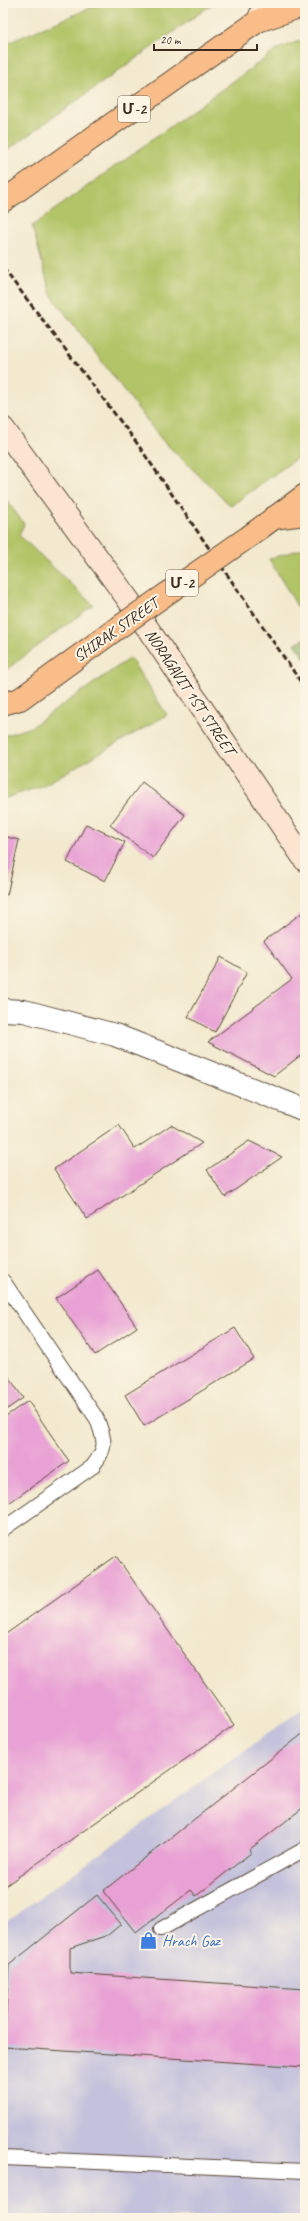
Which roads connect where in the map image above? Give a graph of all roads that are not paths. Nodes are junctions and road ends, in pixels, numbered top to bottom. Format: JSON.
{"nodes":[{"id":1,"x":305,"y":5,"type":"edge"},
{"id":2,"x":262,"y":12,"type":"edge"},
{"id":3,"x":6,"y":199,"type":"edge"},
{"id":4,"x":3,"y":428,"type":"edge"},
{"id":5,"x":305,"y":496,"type":"edge"},
{"id":6,"x":305,"y":514,"type":"edge"},
{"id":7,"x":273,"y":518,"type":"junction"},
{"id":8,"x":3,"y":704,"type":"edge"},
{"id":9,"x":305,"y":860,"type":"edge"},
{"id":10,"x":3,"y":1010,"type":"edge"},
{"id":11,"x":305,"y":1110,"type":"edge"},
{"id":12,"x":3,"y":1281,"type":"edge"},
{"id":13,"x":3,"y":1529,"type":"edge"},
{"id":14,"x":305,"y":1849,"type":"edge"},
{"id":15,"x":161,"y":1929,"type":"dead end"},
{"id":16,"x":3,"y":2158,"type":"edge"},
{"id":17,"x":305,"y":2171,"type":"edge"}],
"edges":[{"from":1,"to":2,"type":"main road","number":"Մ-2"},
{"from":2,"to":3,"type":"main road","number":"Մ-2"},
{"from":4,"to":9,"type":"main road","name":"NORAGAVIT 1ST STREET"},
{"from":5,"to":7,"type":"main road","name":"SHIRAK STREET","number":"Մ-2"},
{"from":6,"to":7,"type":"main road"},
{"from":7,"to":8,"type":"main road","name":"SHIRAK STREET","number":"Մ-2","bridge":true},
{"from":10,"to":11,"type":"street"},
{"from":12,"to":13,"type":"lane"},
{"from":14,"to":15,"type":"lane"},
{"from":16,"to":17,"type":"lane"}]}
